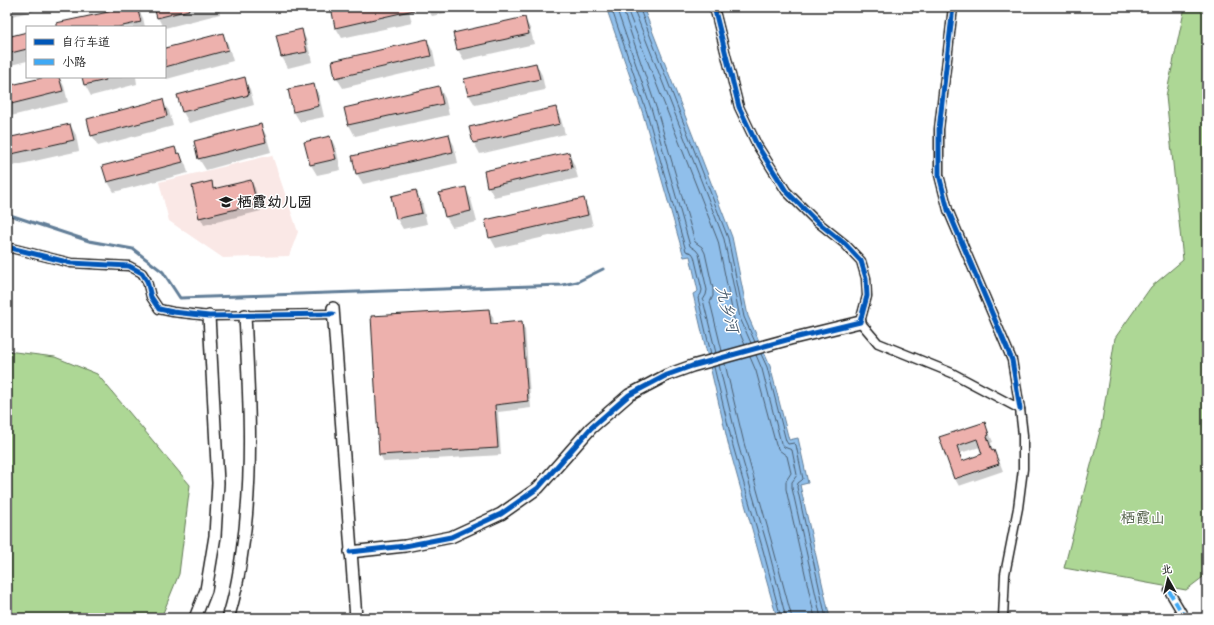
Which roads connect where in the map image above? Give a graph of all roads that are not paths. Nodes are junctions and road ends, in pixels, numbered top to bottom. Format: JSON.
{"nodes":[{"id":1,"x":714,"y":7,"type":"edge"},
{"id":2,"x":953,"y":7,"type":"edge"},
{"id":3,"x":7,"y":247,"type":"edge"},
{"id":4,"x":333,"y":311,"type":"joint"},
{"id":5,"x":245,"y":315,"type":"junction"},
{"id":6,"x":210,"y":316,"type":"junction"},
{"id":7,"x":860,"y":322,"type":"junction"},
{"id":8,"x":1020,"y":409,"type":"junction"},
{"id":9,"x":350,"y":552,"type":"junction"},
{"id":10,"x":1169,"y":590,"type":"dead end"},
{"id":11,"x":195,"y":618,"type":"edge"},
{"id":12,"x":228,"y":618,"type":"edge"},
{"id":13,"x":356,"y":618,"type":"edge"},
{"id":14,"x":1003,"y":618,"type":"edge"},
{"id":15,"x":1185,"y":618,"type":"edge"}],
"edges":[{"from":1,"to":7,"type":"street"},
{"from":2,"to":8,"type":"street"},
{"from":3,"to":6,"type":"street"},
{"from":4,"to":5,"type":"street"},
{"from":4,"to":9,"type":"street"},
{"from":5,"to":6,"type":"street"},
{"from":5,"to":12,"type":"street"},
{"from":6,"to":11,"type":"street"},
{"from":7,"to":8,"type":"street"},
{"from":7,"to":9,"type":"street"},
{"from":8,"to":14,"type":"street"},
{"from":9,"to":13,"type":"street"},
{"from":10,"to":15,"type":"street"}]}
